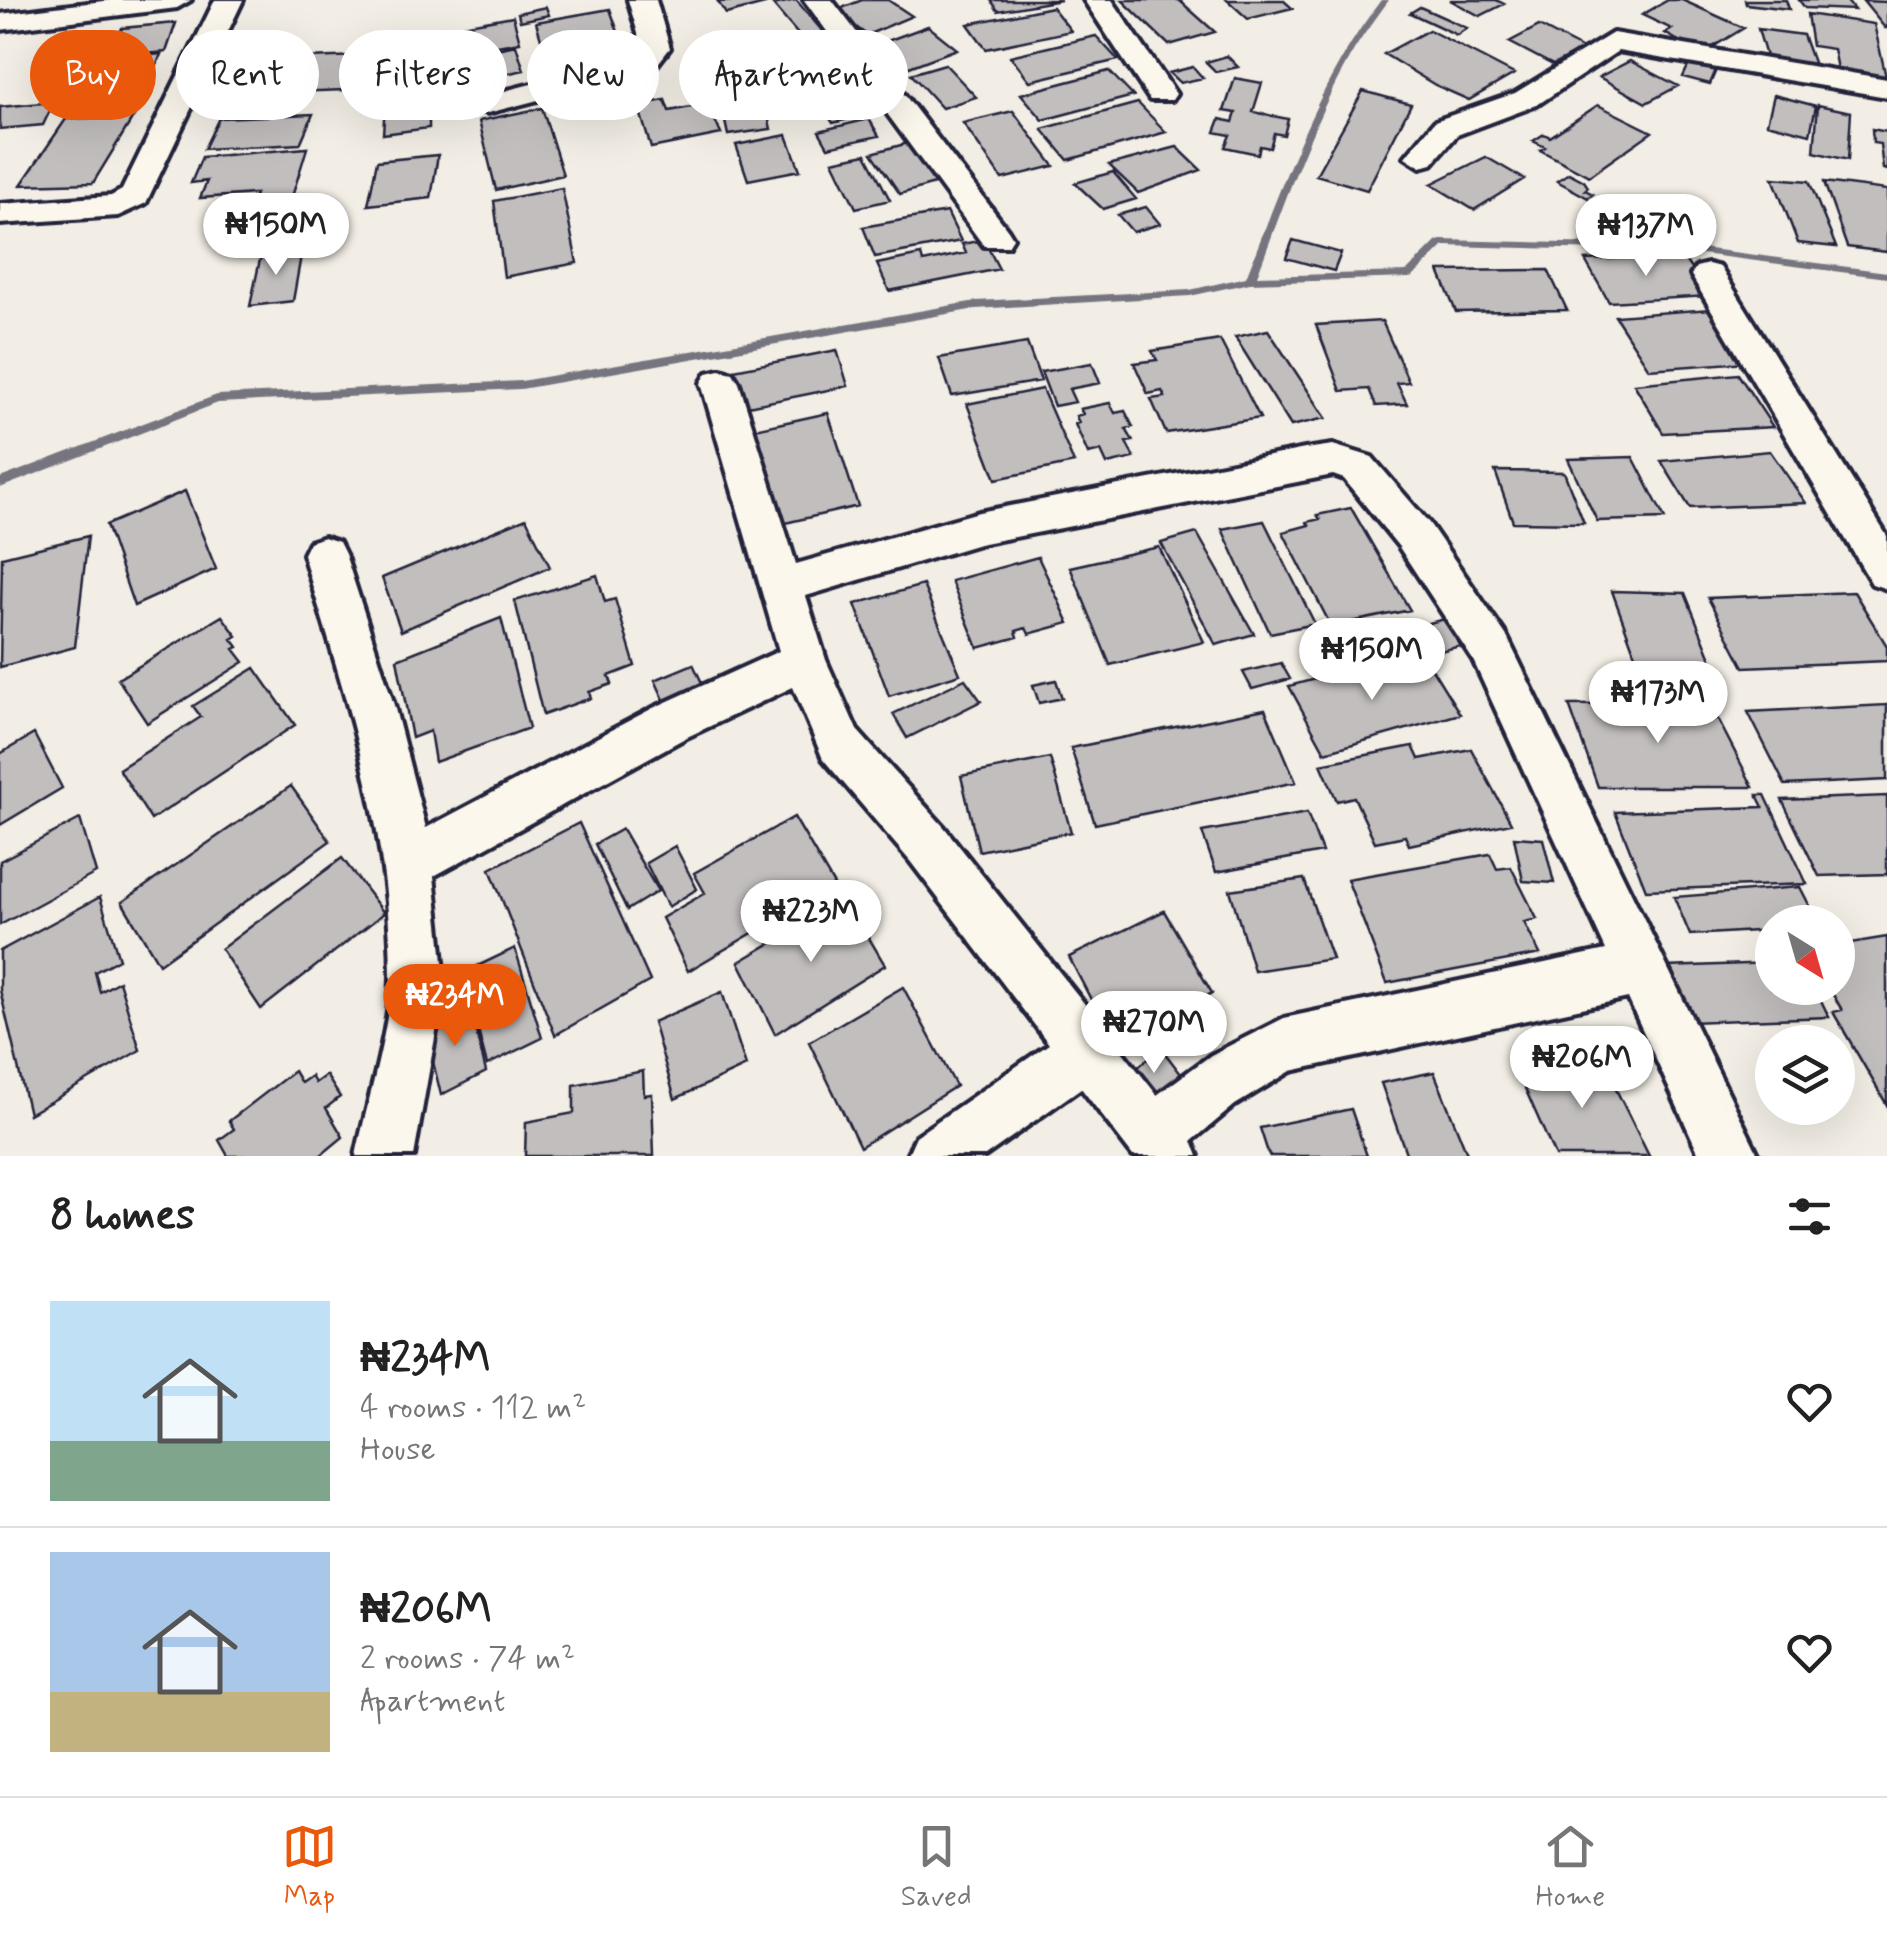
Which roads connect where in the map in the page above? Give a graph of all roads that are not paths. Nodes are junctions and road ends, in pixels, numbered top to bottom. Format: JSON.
{"nodes":[{"id":1,"x":177,"y":0,"type":"edge"},
{"id":2,"x":229,"y":0,"type":"edge"},
{"id":3,"x":642,"y":0,"type":"edge"},
{"id":4,"x":818,"y":0,"type":"edge"},
{"id":5,"x":1098,"y":0,"type":"edge"},
{"id":6,"x":0,"y":22,"type":"edge"},
{"id":7,"x":1887,"y":88,"type":"edge"},
{"id":8,"x":1161,"y":94,"type":"dead end"},
{"id":9,"x":507,"y":99,"type":"edge"},
{"id":10,"x":1421,"y":157,"type":"dead end"},
{"id":11,"x":0,"y":214,"type":"edge"},
{"id":12,"x":996,"y":238,"type":"dead end"},
{"id":13,"x":1708,"y":276,"type":"dead end"},
{"id":14,"x":720,"y":383,"type":"dead end"},
{"id":15,"x":324,"y":554,"type":"dead end"},
{"id":16,"x":1887,"y":572,"type":"edge"},
{"id":17,"x":785,"y":585,"type":"junction"},
{"id":18,"x":804,"y":660,"type":"junction"},
{"id":19,"x":408,"y":864,"type":"junction"},
{"id":20,"x":1641,"y":969,"type":"junction"},
{"id":21,"x":1085,"y":1052,"type":"junction"},
{"id":22,"x":1162,"y":1147,"type":"edge"},
{"id":23,"x":385,"y":1156,"type":"edge"},
{"id":24,"x":936,"y":1156,"type":"edge"},
{"id":25,"x":1730,"y":1156,"type":"edge"}],
"edges":[{"from":1,"to":6,"type":"street"},
{"from":2,"to":11,"type":"street"},
{"from":3,"to":9,"type":"street"},
{"from":4,"to":12,"type":"street"},
{"from":5,"to":8,"type":"street"},
{"from":7,"to":10,"type":"street"},
{"from":13,"to":16,"type":"street"},
{"from":14,"to":17,"type":"street"},
{"from":15,"to":19,"type":"street"},
{"from":17,"to":18,"type":"street"},
{"from":17,"to":20,"type":"street"},
{"from":18,"to":19,"type":"street"},
{"from":18,"to":21,"type":"street"},
{"from":19,"to":23,"type":"street"},
{"from":20,"to":22,"type":"street"},
{"from":20,"to":25,"type":"street"},
{"from":21,"to":22,"type":"street"},
{"from":21,"to":24,"type":"street"}]}
